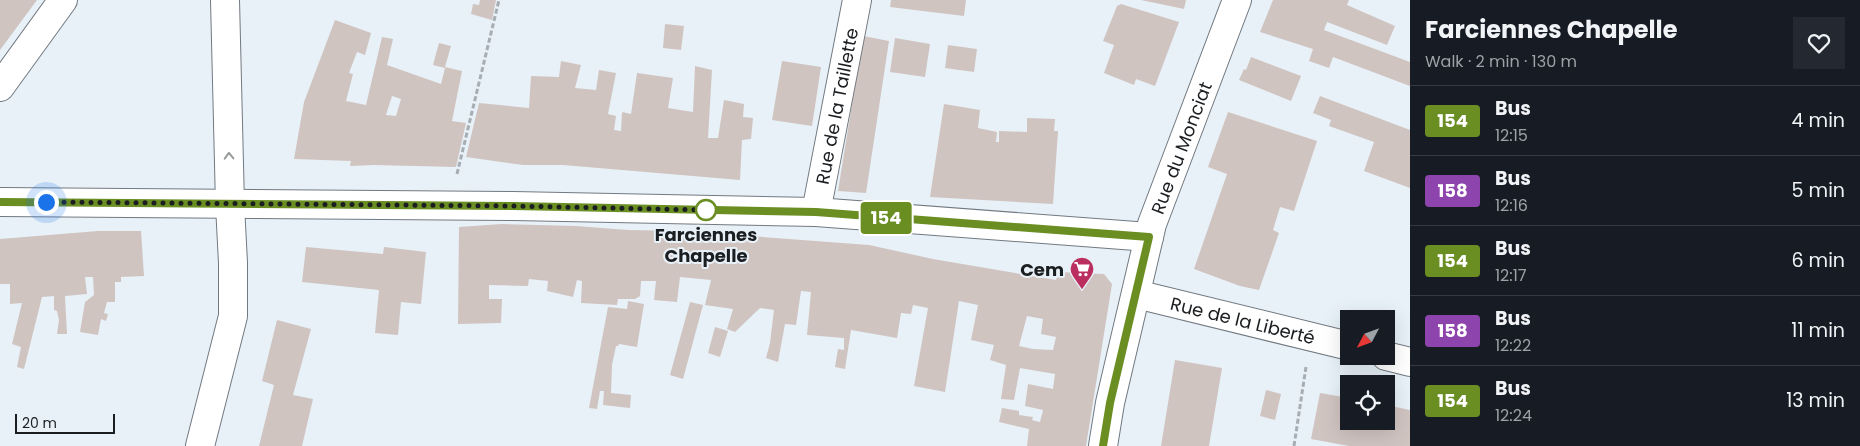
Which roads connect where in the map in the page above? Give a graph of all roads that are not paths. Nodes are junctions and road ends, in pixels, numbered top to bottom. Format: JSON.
{"nodes":[{"id":1,"x":63,"y":0,"type":"edge"},
{"id":2,"x":225,"y":0,"type":"edge"},
{"id":3,"x":857,"y":0,"type":"edge"},
{"id":4,"x":1237,"y":0,"type":"edge"},
{"id":5,"x":0,"y":87,"type":"edge"},
{"id":6,"x":0,"y":202,"type":"edge"},
{"id":7,"x":230,"y":205,"type":"junction"},
{"id":8,"x":816,"y":212,"type":"junction"},
{"id":9,"x":1149,"y":237,"type":"junction"},
{"id":10,"x":1136,"y":294,"type":"junction"},
{"id":11,"x":1340,"y":344,"type":"edge"},
{"id":12,"x":1395,"y":358,"type":"edge"},
{"id":13,"x":1410,"y":362,"type":"edge"},
{"id":14,"x":200,"y":446,"type":"edge"},
{"id":15,"x":1103,"y":446,"type":"edge"}],
"edges":[{"from":1,"to":5,"type":"street"},
{"from":7,"to":2,"type":"street","one_way":true},
{"from":3,"to":8,"type":"street","name":"Rue de la Taillette"},
{"from":4,"to":9,"type":"street","name":"Rue du Monciat"},
{"from":6,"to":7,"type":"street"},
{"from":7,"to":8,"type":"street"},
{"from":7,"to":14,"type":"street"},
{"from":8,"to":9,"type":"street"},
{"from":9,"to":10,"type":"street","name":"Rue du Monciat"},
{"from":10,"to":11,"type":"street","name":"Rue de la Liberté"},
{"from":10,"to":15,"type":"street","name":"Rue du Monciat"},
{"from":12,"to":13,"type":"street"}]}
